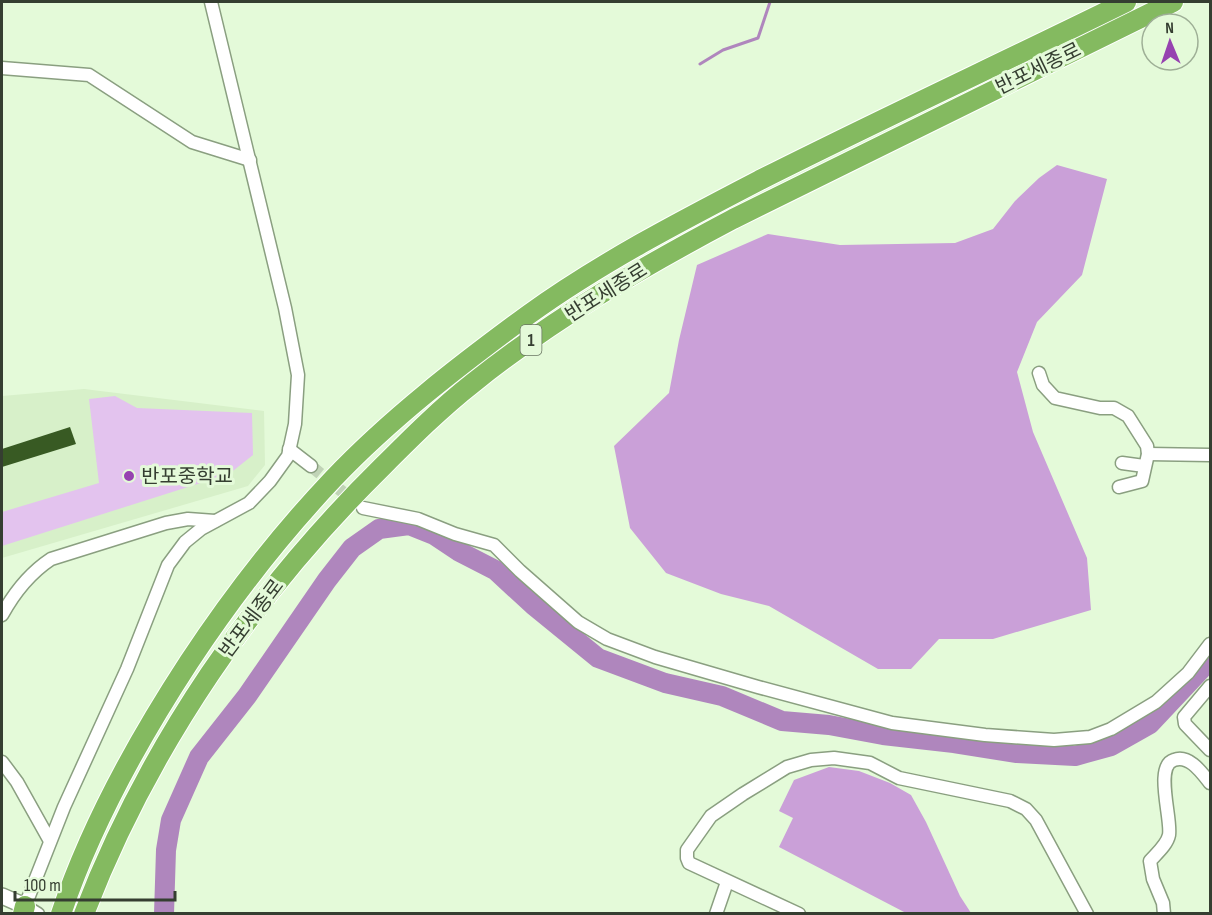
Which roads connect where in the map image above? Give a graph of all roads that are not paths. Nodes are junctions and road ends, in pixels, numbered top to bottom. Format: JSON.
{"nodes":[{"id":1,"x":211,"y":2,"type":"edge"},
{"id":2,"x":1120,"y":2,"type":"edge"},
{"id":3,"x":1126,"y":2,"type":"edge"},
{"id":4,"x":1173,"y":2,"type":"edge"},
{"id":5,"x":1186,"y":2,"type":"edge"},
{"id":6,"x":1099,"y":15,"type":"junction"},
{"id":7,"x":1106,"y":35,"type":"junction"},
{"id":8,"x":2,"y":68,"type":"edge"},
{"id":9,"x":250,"y":160,"type":"junction"},
{"id":10,"x":1039,"y":373,"type":"dead end"},
{"id":11,"x":289,"y":449,"type":"junction"},
{"id":12,"x":1210,"y":455,"type":"edge"},
{"id":13,"x":1146,"y":460,"type":"junction"},
{"id":14,"x":1122,"y":463,"type":"dead end"},
{"id":15,"x":311,"y":466,"type":"tunnel mouth"},
{"id":16,"x":1119,"y":488,"type":"dead end"},
{"id":17,"x":363,"y":508,"type":"tunnel mouth"},
{"id":18,"x":216,"y":521,"type":"junction"},
{"id":19,"x":2,"y":615,"type":"edge"},
{"id":20,"x":1210,"y":644,"type":"edge"},
{"id":21,"x":1210,"y":686,"type":"edge"},
{"id":22,"x":1210,"y":750,"type":"edge"},
{"id":23,"x":2,"y":762,"type":"edge"},
{"id":24,"x":1210,"y":783,"type":"edge"},
{"id":25,"x":50,"y":841,"type":"junction"},
{"id":26,"x":727,"y":882,"type":"junction"},
{"id":27,"x":2,"y":896,"type":"edge"},
{"id":28,"x":64,"y":905,"type":"edge"},
{"id":29,"x":86,"y":909,"type":"edge"},
{"id":30,"x":26,"y":912,"type":"edge"},
{"id":31,"x":716,"y":914,"type":"edge"},
{"id":32,"x":799,"y":914,"type":"edge"},
{"id":33,"x":1087,"y":914,"type":"edge"},
{"id":34,"x":1164,"y":914,"type":"edge"}],
"edges":[{"from":1,"to":9,"type":"street"},
{"from":2,"to":6,"type":"highway"},
{"from":3,"to":6,"type":"highway","name":"반포세종로","number":"1"},
{"from":4,"to":7,"type":"highway","name":"반포세종로","number":"1"},
{"from":5,"to":7,"type":"highway"},
{"from":6,"to":28,"type":"highway","name":"반포세종로","number":"1"},
{"from":7,"to":29,"type":"highway","name":"반포세종로","number":"1"},
{"from":8,"to":9,"type":"street"},
{"from":9,"to":11,"type":"street"},
{"from":10,"to":13,"type":"street"},
{"from":11,"to":15,"type":"street"},
{"from":11,"to":18,"type":"street"},
{"from":12,"to":13,"type":"street"},
{"from":13,"to":14,"type":"street"},
{"from":13,"to":16,"type":"street"},
{"from":17,"to":20,"type":"street"},
{"from":18,"to":19,"type":"street"},
{"from":18,"to":25,"type":"street"},
{"from":21,"to":22,"type":"street"},
{"from":23,"to":25,"type":"street"},
{"from":24,"to":34,"type":"street"},
{"from":25,"to":30,"type":"street"},
{"from":26,"to":31,"type":"street"},
{"from":26,"to":32,"type":"street"},
{"from":26,"to":33,"type":"street"},
{"from":27,"to":30,"type":"street"}]}
